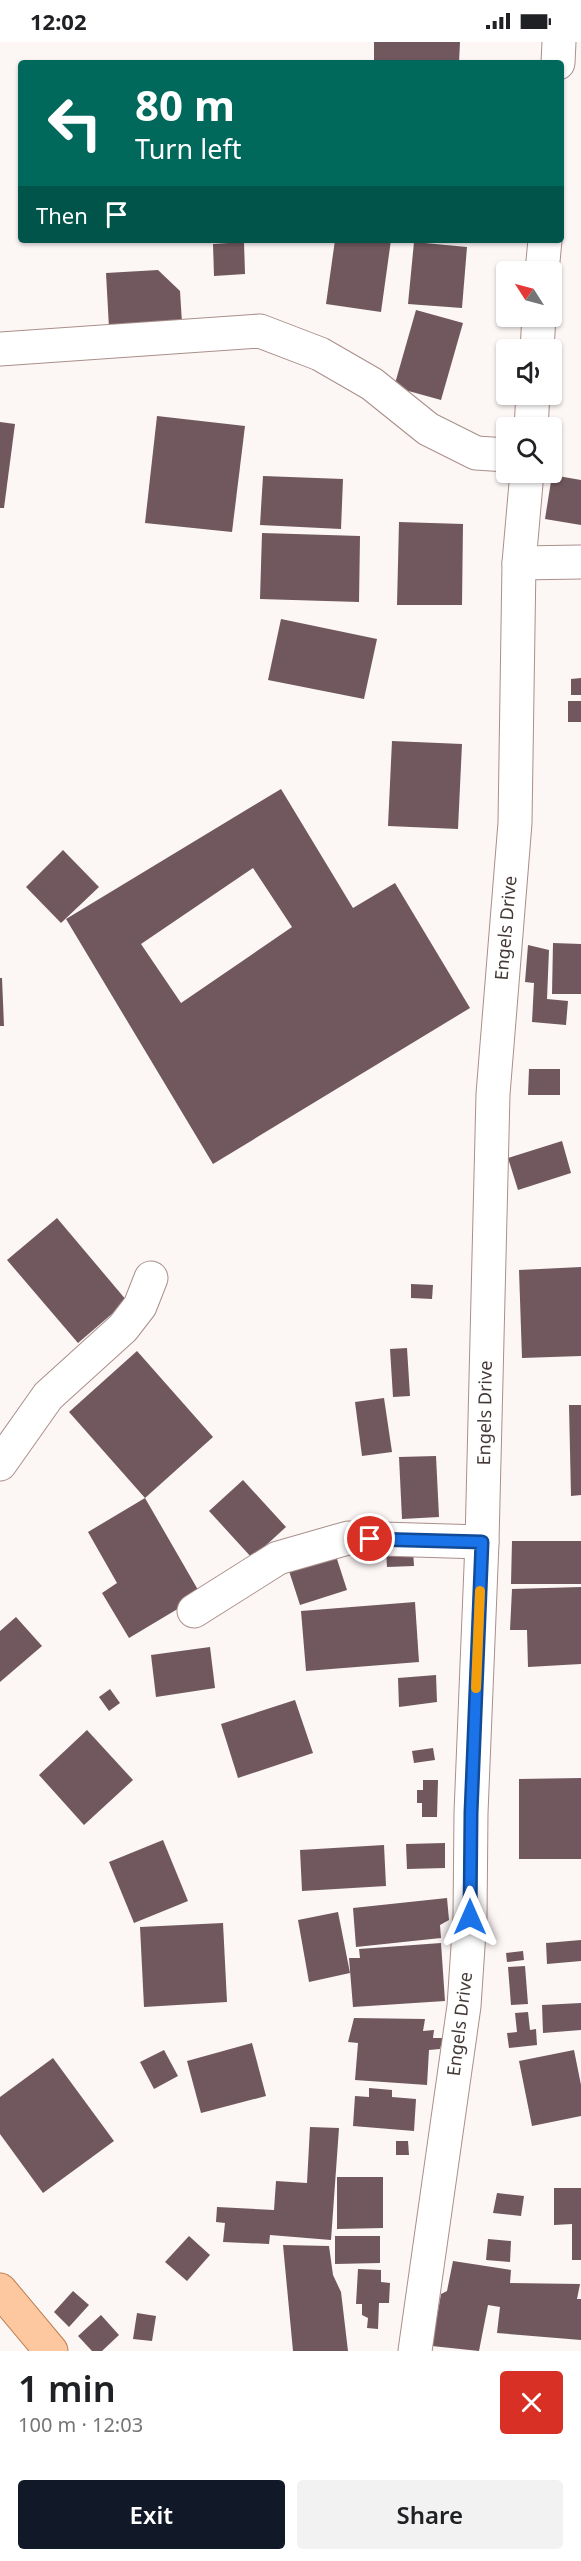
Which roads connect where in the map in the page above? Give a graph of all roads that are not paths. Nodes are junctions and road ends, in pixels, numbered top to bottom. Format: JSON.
{"nodes":[{"id":1,"x":559,"y":42,"type":"edge"},
{"id":2,"x":558,"y":60,"type":"edge"},
{"id":3,"x":545,"y":243,"type":"edge"},
{"id":4,"x":543,"y":261,"type":"edge"},
{"id":5,"x":0,"y":350,"type":"edge"},
{"id":6,"x":496,"y":454,"type":"edge"},
{"id":7,"x":526,"y":483,"type":"edge"},
{"id":8,"x":581,"y":562,"type":"edge"},
{"id":9,"x":519,"y":563,"type":"junction"},
{"id":10,"x":151,"y":1278,"type":"dead end"},
{"id":11,"x":0,"y":1464,"type":"edge"},
{"id":12,"x":482,"y":1542,"type":"junction"},
{"id":13,"x":194,"y":1611,"type":"dead end"},
{"id":14,"x":0,"y":2290,"type":"edge"},
{"id":15,"x":51,"y":2351,"type":"edge"},
{"id":16,"x":415,"y":2351,"type":"edge"}],
"edges":[{"from":1,"to":2,"type":"street"},
{"from":3,"to":4,"type":"street"},
{"from":5,"to":6,"type":"street"},
{"from":7,"to":9,"type":"street","name":"Engels Drive"},
{"from":8,"to":9,"type":"street"},
{"from":9,"to":12,"type":"street","name":"Engels Drive"},
{"from":10,"to":11,"type":"street"},
{"from":12,"to":13,"type":"street"},
{"from":12,"to":16,"type":"street","name":"Engels Drive"},
{"from":14,"to":15,"type":"main road"}]}
